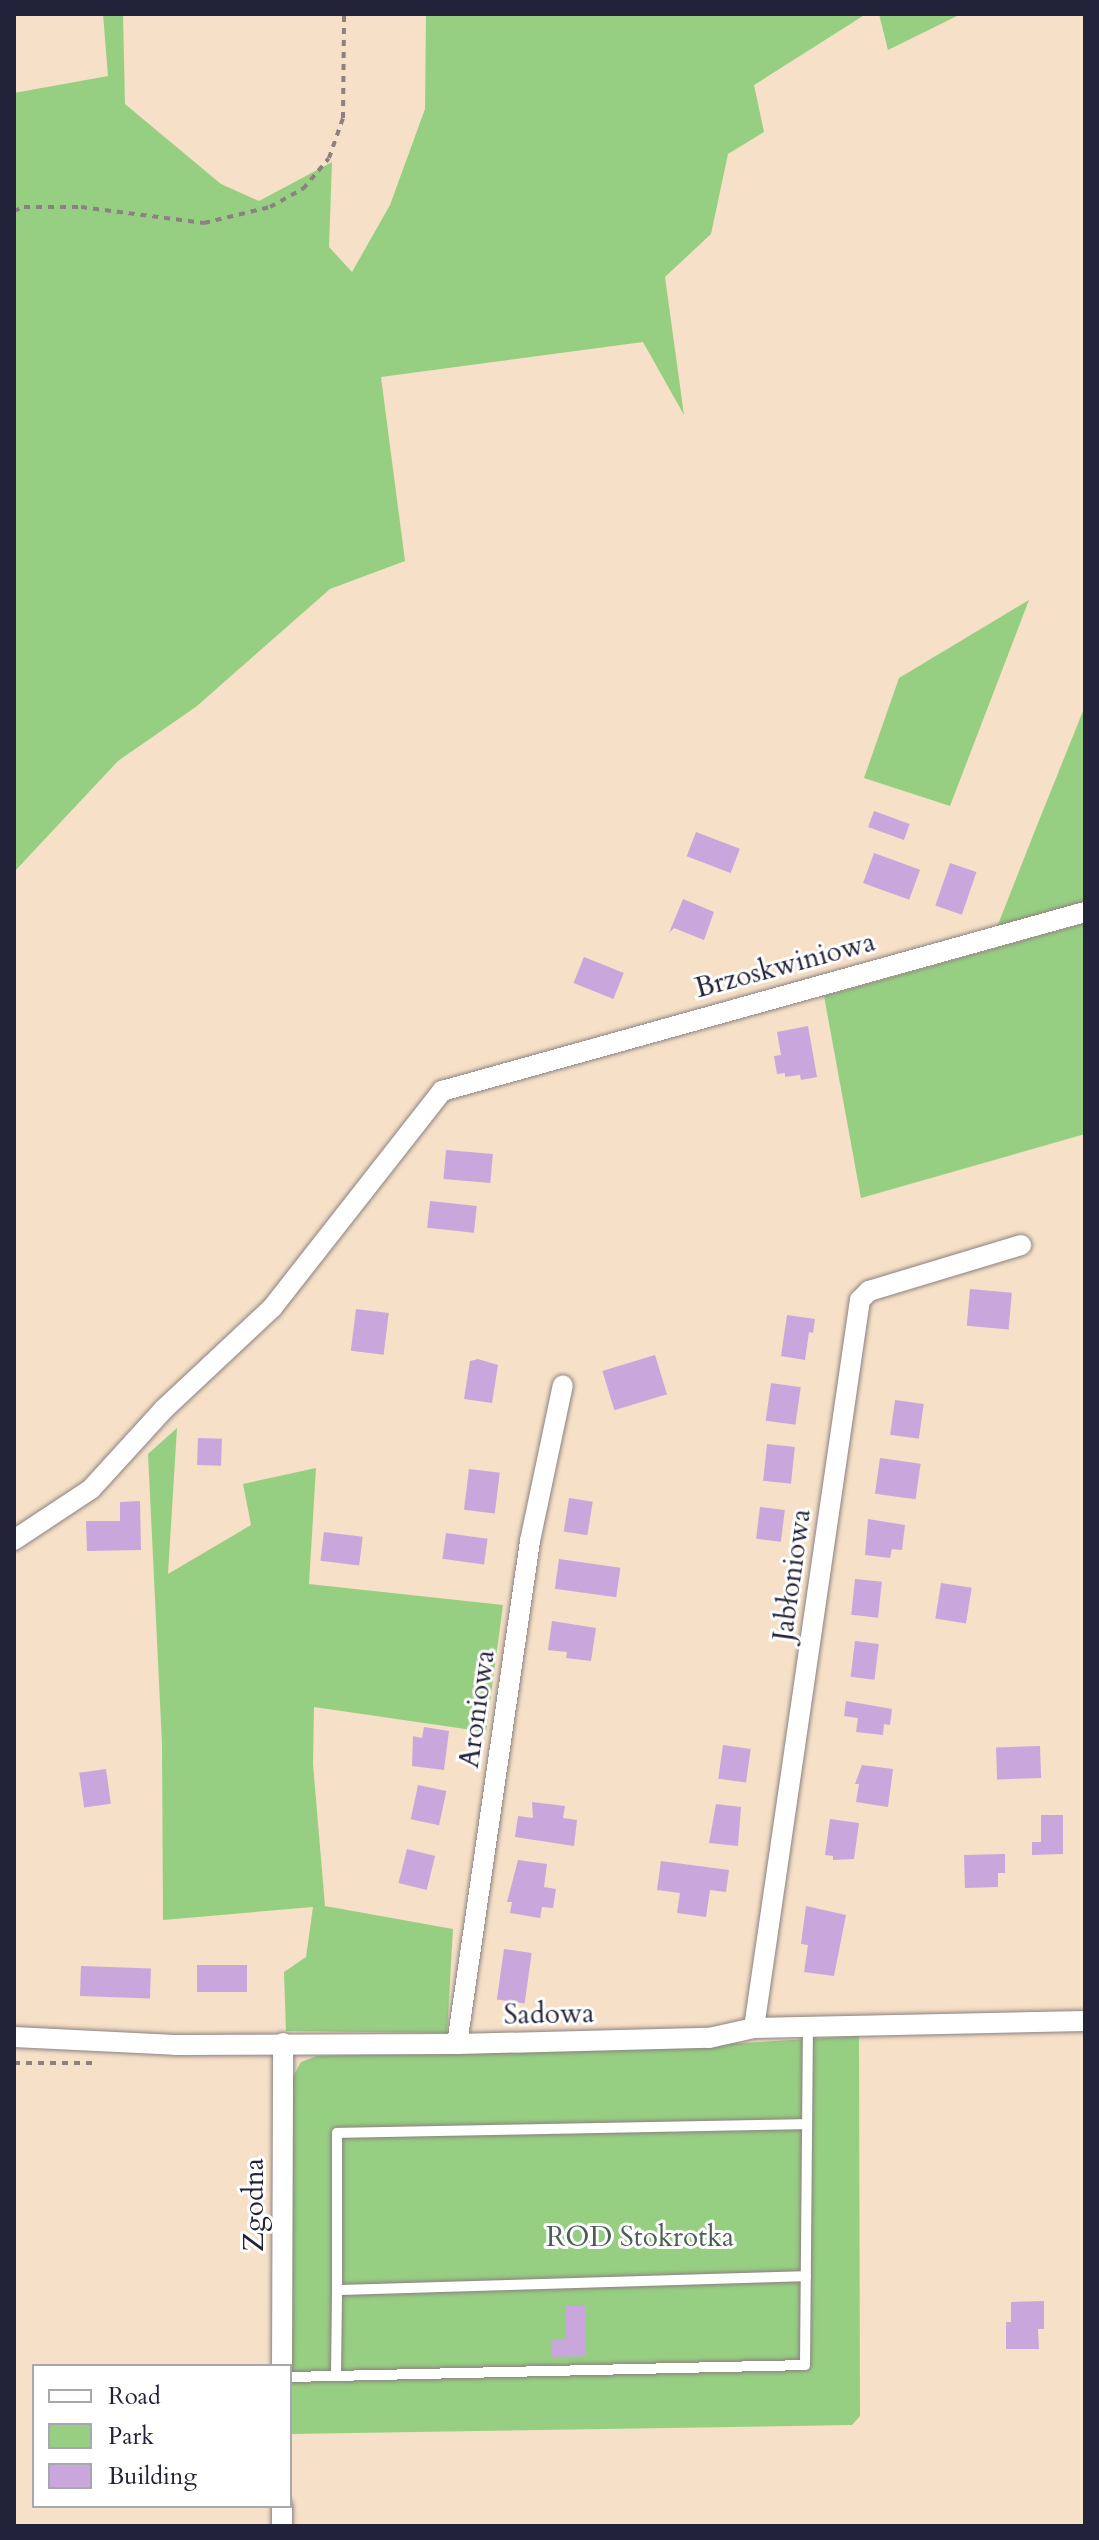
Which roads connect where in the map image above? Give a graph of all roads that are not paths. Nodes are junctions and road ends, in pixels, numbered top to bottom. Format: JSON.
{"nodes":[{"id":1,"x":1085,"y":912,"type":"edge"},
{"id":2,"x":1021,"y":1245,"type":"dead end"},
{"id":3,"x":563,"y":1385,"type":"dead end"},
{"id":4,"x":14,"y":1540,"type":"edge"},
{"id":5,"x":1085,"y":2021,"type":"edge"},
{"id":6,"x":808,"y":2027,"type":"junction"},
{"id":7,"x":754,"y":2028,"type":"junction"},
{"id":8,"x":14,"y":2037,"type":"edge"},
{"id":9,"x":283,"y":2043,"type":"junction"},
{"id":10,"x":457,"y":2044,"type":"junction"},
{"id":11,"x":807,"y":2124,"type":"junction"},
{"id":12,"x":806,"y":2276,"type":"junction"},
{"id":13,"x":337,"y":2290,"type":"junction"},
{"id":14,"x":282,"y":2364,"type":"edge"},
{"id":15,"x":336,"y":2375,"type":"junction"},
{"id":16,"x":292,"y":2377,"type":"edge"}],
"edges":[{"from":1,"to":4,"type":"street","name":"Brzoskwiniowa"},
{"from":2,"to":7,"type":"street","name":"Jabłoniowa"},
{"from":3,"to":10,"type":"street","name":"Aroniowa"},
{"from":5,"to":6,"type":"street","name":"Sadowa"},
{"from":6,"to":7,"type":"street","name":"Sadowa"},
{"from":6,"to":11,"type":"lane"},
{"from":7,"to":10,"type":"street","name":"Sadowa"},
{"from":8,"to":9,"type":"street","name":"Sadowa"},
{"from":9,"to":10,"type":"street","name":"Sadowa"},
{"from":9,"to":14,"type":"street","name":"Zgodna"},
{"from":11,"to":12,"type":"lane"},
{"from":11,"to":13,"type":"lane"},
{"from":12,"to":13,"type":"lane"},
{"from":12,"to":15,"type":"lane"},
{"from":13,"to":15,"type":"lane"},
{"from":15,"to":16,"type":"lane"}]}
